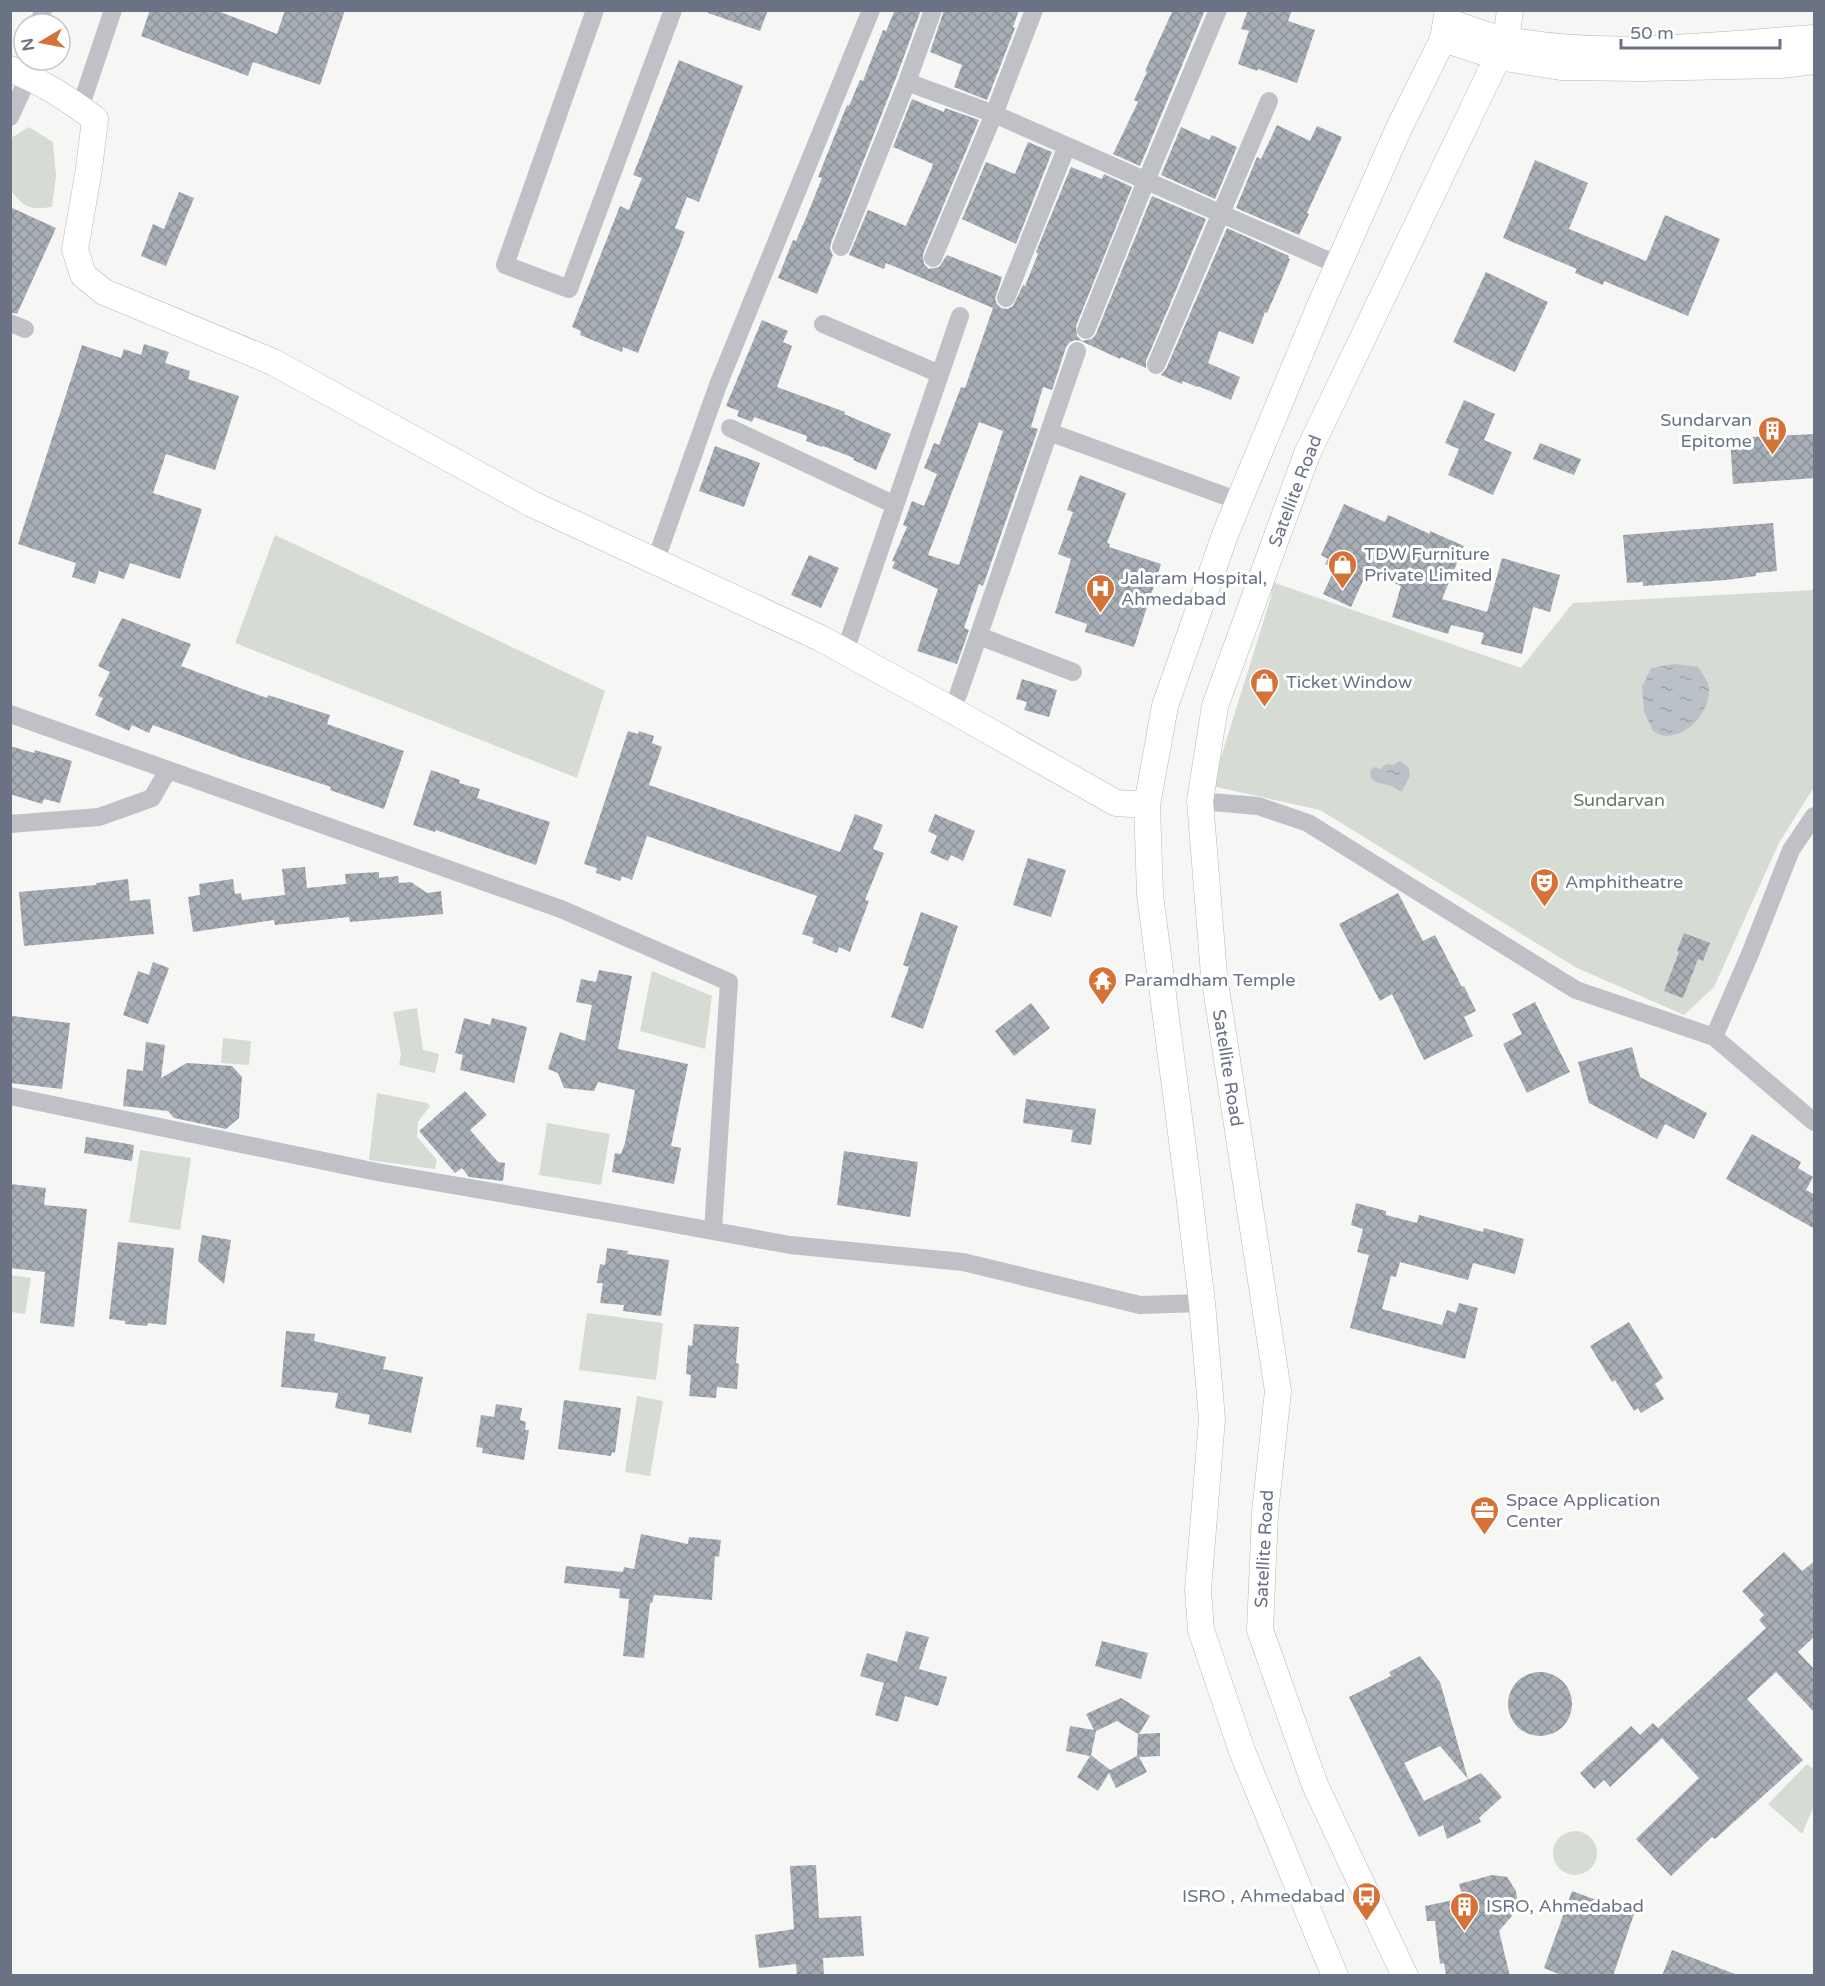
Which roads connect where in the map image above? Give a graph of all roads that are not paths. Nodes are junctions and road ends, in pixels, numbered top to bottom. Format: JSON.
{"nodes":[{"id":1,"x":113,"y":10,"type":"edge"},
{"id":2,"x":595,"y":10,"type":"edge"},
{"id":3,"x":673,"y":10,"type":"edge"},
{"id":4,"x":871,"y":10,"type":"edge"},
{"id":5,"x":933,"y":10,"type":"edge"},
{"id":6,"x":1034,"y":10,"type":"edge"},
{"id":7,"x":1218,"y":10,"type":"edge"},
{"id":8,"x":1510,"y":10,"type":"edge"},
{"id":9,"x":1446,"y":24,"type":"edge"},
{"id":10,"x":1815,"y":38,"type":"edge"},
{"id":11,"x":1502,"y":49,"type":"junction"},
{"id":12,"x":1815,"y":61,"type":"edge"},
{"id":13,"x":21,"y":72,"type":"edge"},
{"id":14,"x":25,"y":72,"type":"edge"},
{"id":15,"x":907,"y":82,"type":"junction"},
{"id":16,"x":1269,"y":101,"type":"dead end"},
{"id":17,"x":80,"y":108,"type":"junction"},
{"id":18,"x":994,"y":114,"type":"junction"},
{"id":19,"x":10,"y":117,"type":"edge"},
{"id":20,"x":1067,"y":146,"type":"junction"},
{"id":21,"x":1146,"y":181,"type":"junction"},
{"id":22,"x":1221,"y":214,"type":"junction"},
{"id":23,"x":841,"y":247,"type":"dead end"},
{"id":24,"x":933,"y":258,"type":"dead end"},
{"id":25,"x":1338,"y":265,"type":"junction"},
{"id":26,"x":1006,"y":298,"type":"dead end"},
{"id":27,"x":960,"y":316,"type":"dead end"},
{"id":28,"x":823,"y":324,"type":"dead end"},
{"id":29,"x":1086,"y":330,"type":"dead end"},
{"id":30,"x":1077,"y":351,"type":"dead end"},
{"id":31,"x":1156,"y":365,"type":"dead end"},
{"id":32,"x":940,"y":374,"type":"junction"},
{"id":33,"x":730,"y":428,"type":"dead end"},
{"id":34,"x":1049,"y":432,"type":"junction"},
{"id":35,"x":1239,"y":501,"type":"junction"},
{"id":36,"x":895,"y":505,"type":"junction"},
{"id":37,"x":656,"y":562,"type":"junction"},
{"id":38,"x":979,"y":636,"type":"junction"},
{"id":39,"x":845,"y":651,"type":"junction"},
{"id":40,"x":1073,"y":672,"type":"dead end"},
{"id":41,"x":958,"y":695,"type":"dead end"},
{"id":42,"x":10,"y":714,"type":"edge"},
{"id":43,"x":168,"y":770,"type":"junction"},
{"id":44,"x":1200,"y":801,"type":"junction"},
{"id":45,"x":1147,"y":805,"type":"junction"},
{"id":46,"x":1815,"y":816,"type":"edge"},
{"id":47,"x":10,"y":824,"type":"edge"},
{"id":48,"x":1714,"y":1037,"type":"junction"},
{"id":49,"x":10,"y":1096,"type":"edge"},
{"id":50,"x":1815,"y":1122,"type":"edge"},
{"id":51,"x":713,"y":1231,"type":"junction"},
{"id":52,"x":1202,"y":1303,"type":"junction"},
{"id":53,"x":1335,"y":1976,"type":"edge"},
{"id":54,"x":1405,"y":1976,"type":"edge"}],
"edges":[{"from":1,"to":17,"type":"street"},
{"from":2,"to":3,"type":"street"},
{"from":4,"to":37,"type":"street"},
{"from":5,"to":15,"type":"street"},
{"from":6,"to":18,"type":"street"},
{"from":7,"to":21,"type":"street"},
{"from":8,"to":11,"type":"main road","name":"Satellite Road"},
{"from":9,"to":11,"type":"main road"},
{"from":9,"to":25,"type":"main road"},
{"from":10,"to":11,"type":"main road"},
{"from":11,"to":12,"type":"main road"},
{"from":11,"to":44,"type":"main road","name":"Satellite Road"},
{"from":13,"to":19,"type":"street"},
{"from":14,"to":17,"type":"main road"},
{"from":15,"to":18,"type":"street"},
{"from":15,"to":23,"type":"street"},
{"from":16,"to":22,"type":"street"},
{"from":17,"to":37,"type":"main road"},
{"from":18,"to":20,"type":"street"},
{"from":18,"to":24,"type":"street"},
{"from":20,"to":21,"type":"street"},
{"from":20,"to":26,"type":"street"},
{"from":21,"to":22,"type":"street"},
{"from":21,"to":29,"type":"street"},
{"from":22,"to":25,"type":"street"},
{"from":22,"to":31,"type":"street"},
{"from":25,"to":35,"type":"main road"},
{"from":27,"to":32,"type":"street"},
{"from":28,"to":32,"type":"street"},
{"from":30,"to":34,"type":"street"},
{"from":32,"to":36,"type":"street"},
{"from":33,"to":36,"type":"street"},
{"from":34,"to":35,"type":"street"},
{"from":34,"to":38,"type":"street"},
{"from":35,"to":45,"type":"main road"},
{"from":36,"to":39,"type":"street"},
{"from":37,"to":39,"type":"main road"},
{"from":38,"to":40,"type":"street"},
{"from":38,"to":41,"type":"street"},
{"from":39,"to":45,"type":"main road"},
{"from":42,"to":43,"type":"street"},
{"from":43,"to":47,"type":"street"},
{"from":43,"to":51,"type":"street"},
{"from":44,"to":48,"type":"street"},
{"from":44,"to":54,"type":"main road","name":"Satellite Road"},
{"from":45,"to":52,"type":"main road"},
{"from":46,"to":48,"type":"street"},
{"from":48,"to":50,"type":"street"},
{"from":49,"to":51,"type":"street"},
{"from":51,"to":52,"type":"street"},
{"from":52,"to":53,"type":"main road"}]}
